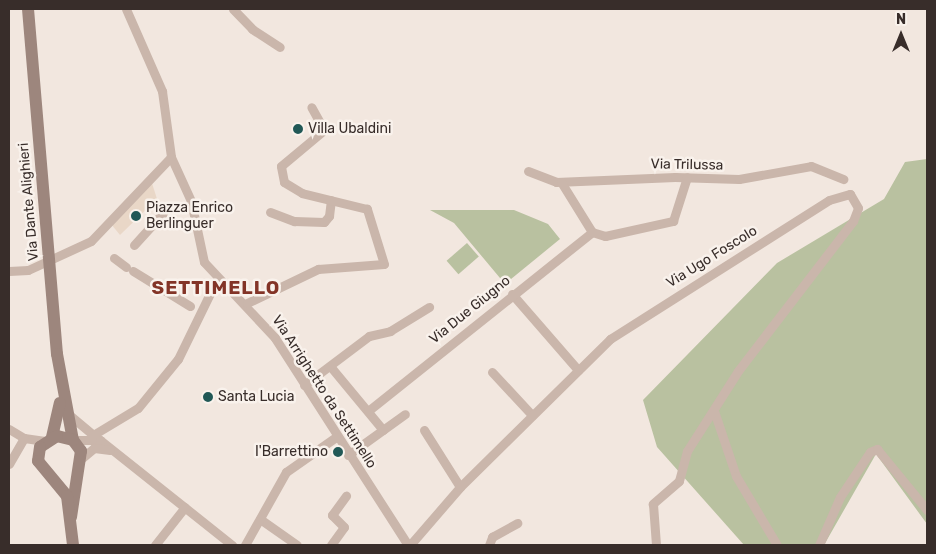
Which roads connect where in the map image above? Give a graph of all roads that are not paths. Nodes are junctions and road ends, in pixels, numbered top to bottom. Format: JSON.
{"nodes":[{"id":1,"x":28,"y":9,"type":"edge"},
{"id":2,"x":126,"y":9,"type":"edge"},
{"id":3,"x":233,"y":9,"type":"edge"},
{"id":4,"x":280,"y":47,"type":"dead end"},
{"id":5,"x":311,"y":106,"type":"dead end"},
{"id":6,"x":171,"y":157,"type":"junction"},
{"id":7,"x":528,"y":170,"type":"dead end"},
{"id":8,"x":687,"y":178,"type":"junction"},
{"id":9,"x":844,"y":179,"type":"dead end"},
{"id":10,"x":561,"y":182,"type":"junction"},
{"id":11,"x":331,"y":200,"type":"junction"},
{"id":12,"x":270,"y":212,"type":"dead end"},
{"id":13,"x":163,"y":213,"type":"dead end"},
{"id":14,"x":592,"y":232,"type":"junction"},
{"id":15,"x":131,"y":246,"type":"dead end"},
{"id":16,"x":114,"y":258,"type":"dead end"},
{"id":17,"x":49,"y":262,"type":"junction"},
{"id":18,"x":9,"y":271,"type":"edge"},
{"id":19,"x":217,"y":279,"type":"junction"},
{"id":20,"x":512,"y":294,"type":"junction"},
{"id":21,"x":247,"y":303,"type":"junction"},
{"id":22,"x":429,"y":308,"type":"dead end"},
{"id":23,"x":194,"y":309,"type":"junction"},
{"id":24,"x":330,"y":366,"type":"junction"},
{"id":25,"x":578,"y":370,"type":"junction"},
{"id":26,"x":492,"y":372,"type":"dead end"},
{"id":27,"x":304,"y":384,"type":"junction"},
{"id":28,"x":61,"y":393,"type":"junction"},
{"id":29,"x":368,"y":411,"type":"junction"},
{"id":30,"x":714,"y":411,"type":"junction"},
{"id":31,"x":66,"y":412,"type":"junction"},
{"id":32,"x":405,"y":414,"type":"dead end"},
{"id":33,"x":532,"y":414,"type":"junction"},
{"id":34,"x":9,"y":428,"type":"edge"},
{"id":35,"x":383,"y":430,"type":"junction"},
{"id":36,"x":424,"y":430,"type":"dead end"},
{"id":37,"x":96,"y":437,"type":"junction"},
{"id":38,"x":336,"y":437,"type":"junction"},
{"id":39,"x":24,"y":438,"type":"junction"},
{"id":40,"x":48,"y":439,"type":"junction"},
{"id":41,"x":73,"y":440,"type":"junction"},
{"id":42,"x":119,"y":455,"type":"junction"},
{"id":43,"x":348,"y":455,"type":"junction"},
{"id":44,"x":82,"y":458,"type":"junction"},
{"id":45,"x":9,"y":464,"type":"edge"},
{"id":46,"x":77,"y":471,"type":"junction"},
{"id":47,"x":51,"y":478,"type":"junction"},
{"id":48,"x":460,"y":487,"type":"junction"},
{"id":49,"x":346,"y":496,"type":"dead end"},
{"id":50,"x":185,"y":507,"type":"junction"},
{"id":51,"x":927,"y":510,"type":"edge"},
{"id":52,"x":71,"y":517,"type":"junction"},
{"id":53,"x":260,"y":519,"type":"junction"},
{"id":54,"x":517,"y":523,"type":"dead end"},
{"id":55,"x":73,"y":545,"type":"edge"},
{"id":56,"x":154,"y":545,"type":"edge"},
{"id":57,"x":232,"y":545,"type":"edge"},
{"id":58,"x":245,"y":545,"type":"edge"},
{"id":59,"x":297,"y":545,"type":"edge"},
{"id":60,"x":331,"y":545,"type":"edge"},
{"id":61,"x":409,"y":545,"type":"edge"},
{"id":62,"x":489,"y":545,"type":"edge"},
{"id":63,"x":656,"y":545,"type":"edge"},
{"id":64,"x":777,"y":545,"type":"edge"},
{"id":65,"x":819,"y":545,"type":"edge"}],
"edges":[{"from":1,"to":17,"type":"main road","name":"Via Dante Alighieri"},
{"from":2,"to":6,"type":"street","name":"Via Arrighetto da Settimello"},
{"from":3,"to":4,"type":"street"},
{"from":5,"to":11,"type":"street"},
{"from":6,"to":17,"type":"street"},
{"from":6,"to":19,"type":"street","name":"Via Arrighetto da Settimello"},
{"from":7,"to":10,"type":"street","name":"Via Trilussa"},
{"from":8,"to":9,"type":"street","name":"Via Trilussa"},
{"from":8,"to":10,"type":"street","name":"Via Trilussa"},
{"from":8,"to":14,"type":"street"},
{"from":10,"to":14,"type":"street"},
{"from":11,"to":12,"type":"street"},
{"from":11,"to":21,"type":"street"},
{"from":13,"to":15,"type":"street"},
{"from":14,"to":20,"type":"street","name":"Via Due Giugno"},
{"from":16,"to":23,"type":"street"},
{"from":17,"to":18,"type":"street"},
{"from":17,"to":28,"type":"main road","name":"Via Dante Alighieri"},
{"from":19,"to":21,"type":"street","name":"Via Arrighetto da Settimello"},
{"from":19,"to":23,"type":"street"},
{"from":20,"to":25,"type":"street"},
{"from":20,"to":29,"type":"street","name":"Via Due Giugno"},
{"from":21,"to":27,"type":"street","name":"Via Arrighetto da Settimello"},
{"from":22,"to":24,"type":"street"},
{"from":23,"to":37,"type":"street"},
{"from":24,"to":27,"type":"street"},
{"from":24,"to":29,"type":"street"},
{"from":25,"to":30,"type":"street","name":"Via Ugo Foscolo"},
{"from":25,"to":33,"type":"street","name":"Via Ugo Foscolo"},
{"from":26,"to":33,"type":"street"},
{"from":27,"to":38,"type":"street","name":"Via Arrighetto da Settimello"},
{"from":28,"to":31,"type":"main road","name":"Via Dante Alighieri"},
{"from":28,"to":40,"type":"main road","name":"Via Dante Alighieri"},
{"from":29,"to":35,"type":"street"},
{"from":30,"to":63,"type":"street"},
{"from":30,"to":64,"type":"street"},
{"from":31,"to":37,"type":"street"},
{"from":31,"to":41,"type":"main road","name":"Via Dante Alighieri"},
{"from":32,"to":35,"type":"street"},
{"from":33,"to":48,"type":"street","name":"Via Ugo Foscolo"},
{"from":34,"to":39,"type":"street"},
{"from":35,"to":43,"type":"street"},
{"from":36,"to":48,"type":"street"},
{"from":37,"to":41,"type":"street"},
{"from":37,"to":42,"type":"street"},
{"from":38,"to":43,"type":"street","name":"Via Arrighetto da Settimello"},
{"from":38,"to":53,"type":"street"},
{"from":39,"to":40,"type":"street"},
{"from":39,"to":45,"type":"street"},
{"from":40,"to":41,"type":"main road"},
{"from":40,"to":47,"type":"main road","name":"Via Dante Alighieri"},
{"from":41,"to":44,"type":"main road","name":"Via Dante Alighieri"},
{"from":42,"to":44,"type":"street"},
{"from":42,"to":50,"type":"street"},
{"from":43,"to":61,"type":"street","name":"Via Arrighetto da Settimello"},
{"from":44,"to":46,"type":"main road","name":"Via Dante Alighieri"},
{"from":46,"to":47,"type":"main road"},
{"from":46,"to":52,"type":"main road","name":"Via Dante Alighieri"},
{"from":47,"to":52,"type":"main road","name":"Via Dante Alighieri"},
{"from":48,"to":61,"type":"street","name":"Via Ugo Foscolo"},
{"from":49,"to":60,"type":"street"},
{"from":50,"to":56,"type":"street"},
{"from":50,"to":57,"type":"street"},
{"from":51,"to":65,"type":"street"},
{"from":52,"to":55,"type":"main road","name":"Via Dante Alighieri"},
{"from":53,"to":58,"type":"street"},
{"from":53,"to":59,"type":"street"},
{"from":54,"to":62,"type":"street"}]}
